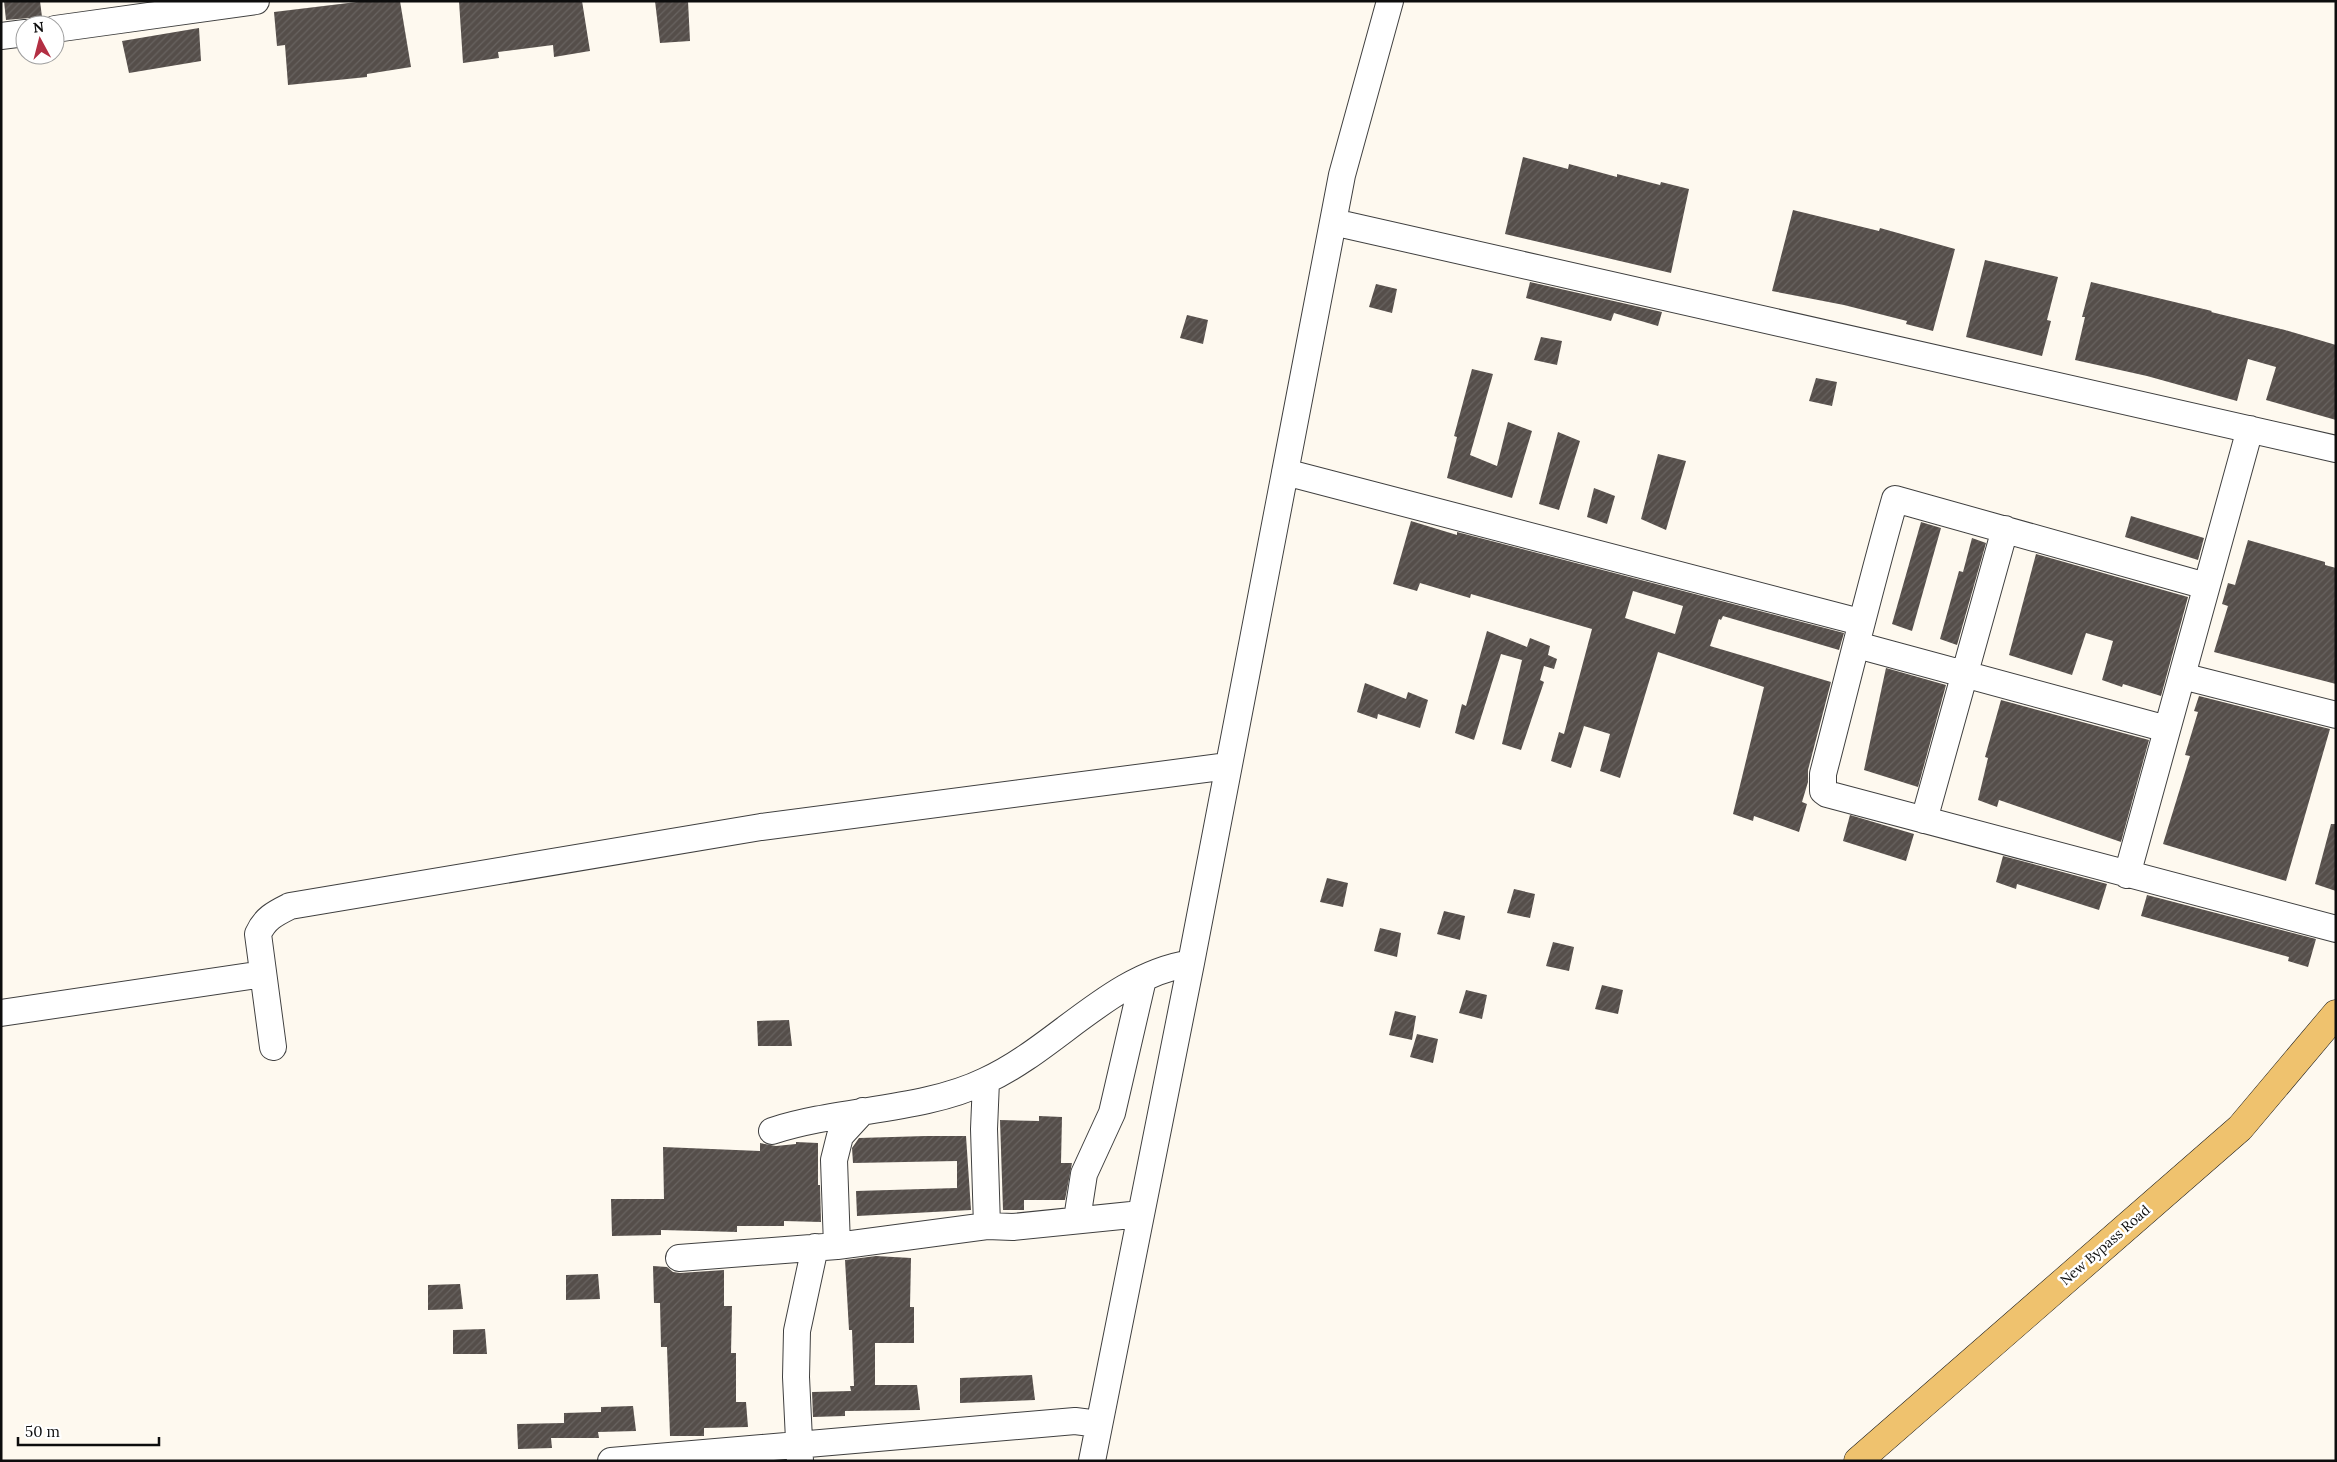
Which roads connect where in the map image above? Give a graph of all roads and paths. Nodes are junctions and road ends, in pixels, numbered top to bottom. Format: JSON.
{"nodes":[{"id":1,"x":256,"y":1,"type":"edge"},
{"id":2,"x":1390,"y":1,"type":"edge"},
{"id":3,"x":213,"y":4,"type":"edge"},
{"id":4,"x":65,"y":27,"type":"edge"},
{"id":5,"x":15,"y":34,"type":"edge"},
{"id":6,"x":1,"y":36,"type":"edge"},
{"id":7,"x":1333,"y":222,"type":"junction"},
{"id":8,"x":2250,"y":430,"type":"junction"},
{"id":9,"x":2336,"y":449,"type":"edge"},
{"id":10,"x":1285,"y":472,"type":"junction"},
{"id":11,"x":2005,"y":530,"type":"junction"},
{"id":12,"x":2206,"y":586,"type":"junction"},
{"id":13,"x":1859,"y":633,"type":"junction"},
{"id":14,"x":1964,"y":674,"type":"junction"},
{"id":15,"x":2182,"y":676,"type":"junction"},
{"id":16,"x":2336,"y":715,"type":"edge"},
{"id":17,"x":2167,"y":729,"type":"junction"},
{"id":18,"x":1228,"y":766,"type":"junction"},
{"id":19,"x":1924,"y":820,"type":"junction"},
{"id":20,"x":2127,"y":875,"type":"junction"},
{"id":21,"x":2336,"y":929,"type":"edge"},
{"id":22,"x":1191,"y":963,"type":"junction"},
{"id":23,"x":263,"y":974,"type":"junction"},
{"id":24,"x":1143,"y":979,"type":"junction"},
{"id":25,"x":1,"y":1013,"type":"edge"},
{"id":26,"x":2336,"y":1014,"type":"edge"},
{"id":27,"x":273,"y":1047,"type":"dead end"},
{"id":28,"x":986,"y":1081,"type":"junction"},
{"id":29,"x":863,"y":1111,"type":"junction"},
{"id":30,"x":772,"y":1131,"type":"dead end"},
{"id":31,"x":1141,"y":1214,"type":"junction"},
{"id":32,"x":1077,"y":1219,"type":"junction"},
{"id":33,"x":987,"y":1226,"type":"junction"},
{"id":34,"x":826,"y":1246,"type":"junction"},
{"id":35,"x":679,"y":1258,"type":"dead end"},
{"id":36,"x":1099,"y":1424,"type":"junction"},
{"id":37,"x":800,"y":1453,"type":"edge"},
{"id":38,"x":611,"y":1461,"type":"edge"},
{"id":39,"x":1092,"y":1461,"type":"edge"},
{"id":40,"x":1858,"y":1461,"type":"edge"}],
"edges":[{"from":1,"to":3,"type":"street"},
{"from":2,"to":7,"type":"street"},
{"from":3,"to":4,"type":"street"},
{"from":5,"to":6,"type":"street"},
{"from":7,"to":8,"type":"street"},
{"from":7,"to":10,"type":"street"},
{"from":8,"to":9,"type":"street"},
{"from":8,"to":12,"type":"street"},
{"from":10,"to":13,"type":"street"},
{"from":10,"to":18,"type":"street"},
{"from":11,"to":12,"type":"street"},
{"from":11,"to":13,"type":"street"},
{"from":11,"to":14,"type":"street"},
{"from":12,"to":15,"type":"street"},
{"from":13,"to":14,"type":"street"},
{"from":13,"to":19,"type":"street"},
{"from":14,"to":17,"type":"street"},
{"from":14,"to":19,"type":"street"},
{"from":15,"to":16,"type":"street"},
{"from":15,"to":17,"type":"street"},
{"from":17,"to":20,"type":"street"},
{"from":18,"to":22,"type":"street"},
{"from":18,"to":23,"type":"street"},
{"from":19,"to":20,"type":"street"},
{"from":20,"to":21,"type":"street"},
{"from":22,"to":24,"type":"street"},
{"from":22,"to":31,"type":"street"},
{"from":23,"to":25,"type":"street"},
{"from":23,"to":27,"type":"street"},
{"from":24,"to":28,"type":"street"},
{"from":24,"to":32,"type":"street"},
{"from":26,"to":40,"type":"main road","name":"New Bypass Road"},
{"from":28,"to":29,"type":"street"},
{"from":28,"to":33,"type":"street"},
{"from":29,"to":30,"type":"street"},
{"from":29,"to":34,"type":"street"},
{"from":31,"to":32,"type":"street"},
{"from":31,"to":36,"type":"street"},
{"from":32,"to":33,"type":"street"},
{"from":33,"to":34,"type":"street"},
{"from":34,"to":35,"type":"street"},
{"from":34,"to":37,"type":"street"},
{"from":36,"to":37,"type":"street"},
{"from":36,"to":39,"type":"street"},
{"from":37,"to":38,"type":"street"}]}
